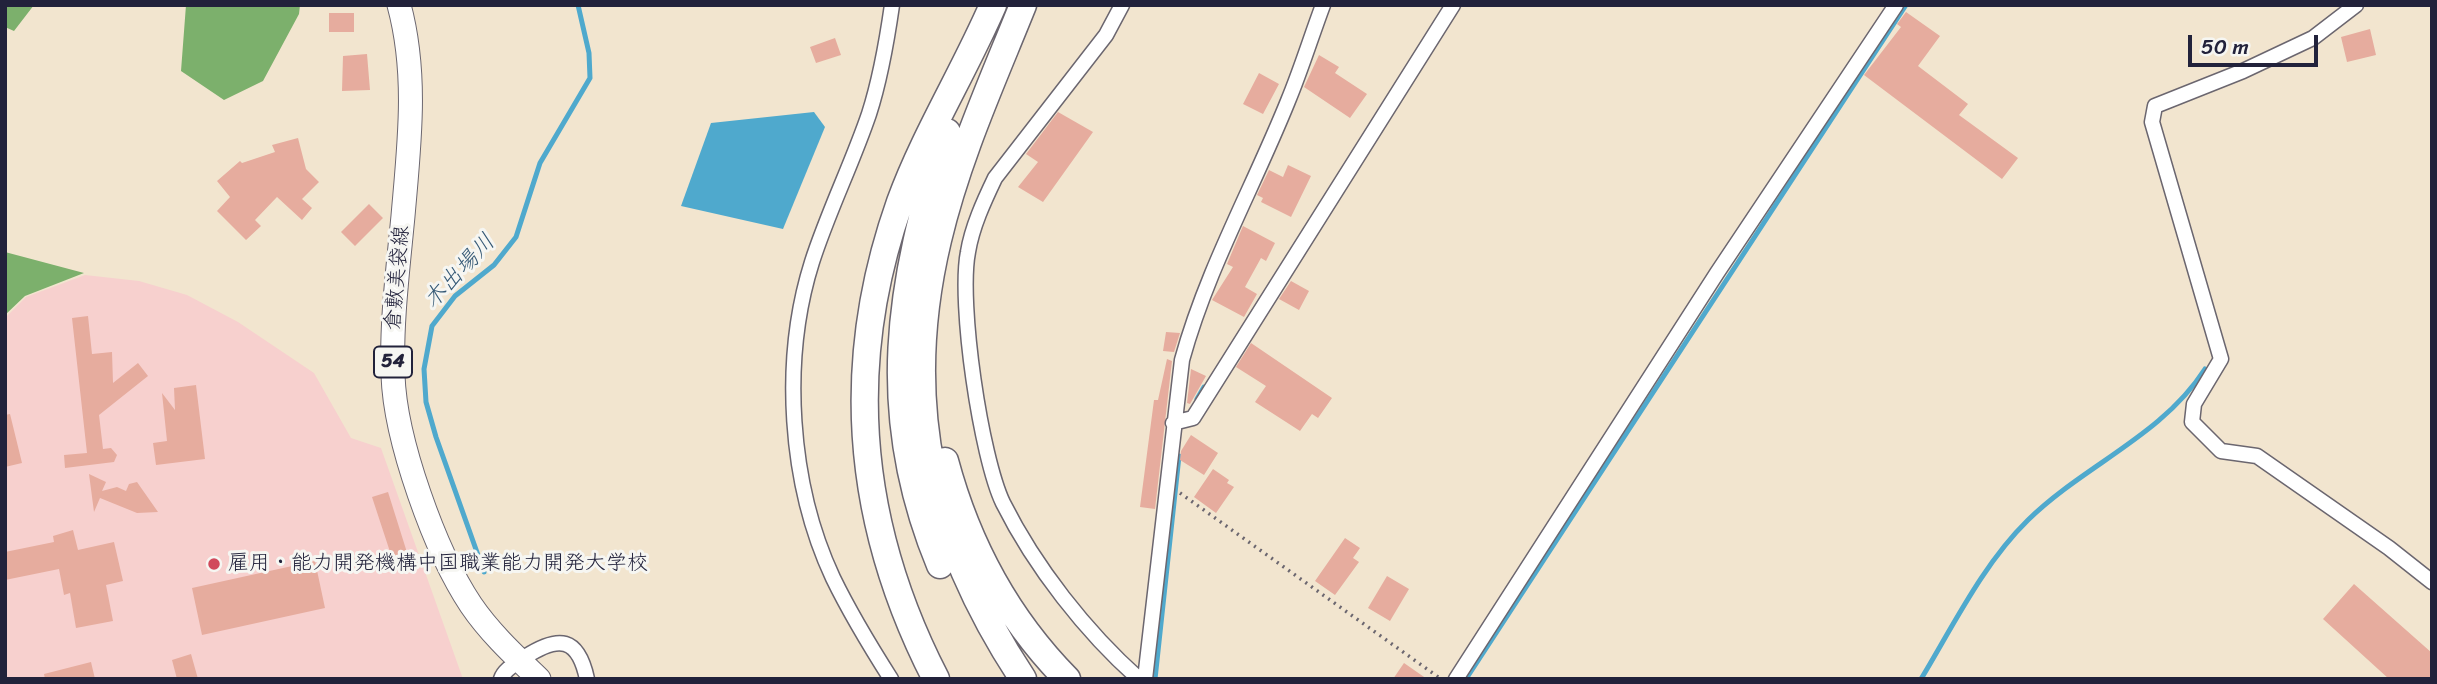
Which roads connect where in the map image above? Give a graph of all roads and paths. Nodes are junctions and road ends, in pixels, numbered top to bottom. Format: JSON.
{"nodes":[{"id":1,"x":399,"y":5,"type":"edge"},
{"id":2,"x":892,"y":5,"type":"edge"},
{"id":3,"x":993,"y":5,"type":"edge"},
{"id":4,"x":1023,"y":5,"type":"edge"},
{"id":5,"x":1122,"y":5,"type":"edge"},
{"id":6,"x":1323,"y":5,"type":"edge"},
{"id":7,"x":1453,"y":5,"type":"edge"},
{"id":8,"x":1896,"y":5,"type":"edge"},
{"id":9,"x":2356,"y":5,"type":"edge"},
{"id":10,"x":976,"y":44,"type":"junction"},
{"id":11,"x":924,"y":349,"type":"junction"},
{"id":12,"x":1173,"y":423,"type":"junction"},
{"id":13,"x":1179,"y":493,"type":"dead end"},
{"id":14,"x":2432,"y":582,"type":"edge"},
{"id":15,"x":520,"y":660,"type":"junction"},
{"id":16,"x":501,"y":679,"type":"edge"},
{"id":17,"x":539,"y":679,"type":"edge"},
{"id":18,"x":587,"y":679,"type":"edge"},
{"id":19,"x":891,"y":679,"type":"edge"},
{"id":20,"x":936,"y":679,"type":"edge"},
{"id":21,"x":1009,"y":679,"type":"edge"},
{"id":22,"x":1023,"y":679,"type":"edge"},
{"id":23,"x":1067,"y":679,"type":"edge"},
{"id":24,"x":1139,"y":679,"type":"edge"},
{"id":25,"x":1145,"y":679,"type":"edge"},
{"id":26,"x":1441,"y":679,"type":"edge"},
{"id":27,"x":1456,"y":679,"type":"edge"}],
"edges":[{"from":1,"to":15,"type":"main road","name":"倉敷美袋線","number":"54"},
{"from":2,"to":19,"type":"street"},
{"from":3,"to":10,"type":"highway"},
{"from":4,"to":11,"type":"highway"},
{"from":5,"to":24,"type":"street"},
{"from":6,"to":12,"type":"street"},
{"from":7,"to":12,"type":"street"},
{"from":8,"to":27,"type":"street"},
{"from":9,"to":14,"type":"street"},
{"from":10,"to":20,"type":"highway"},
{"from":10,"to":21,"type":"highway"},
{"from":11,"to":22,"type":"highway"},
{"from":11,"to":23,"type":"highway"},
{"from":12,"to":25,"type":"street"},
{"from":13,"to":26,"type":"path"},
{"from":15,"to":16,"type":"street"},
{"from":15,"to":17,"type":"main road","name":"倉敷美袋線","number":"54"},
{"from":15,"to":18,"type":"street"}]}
